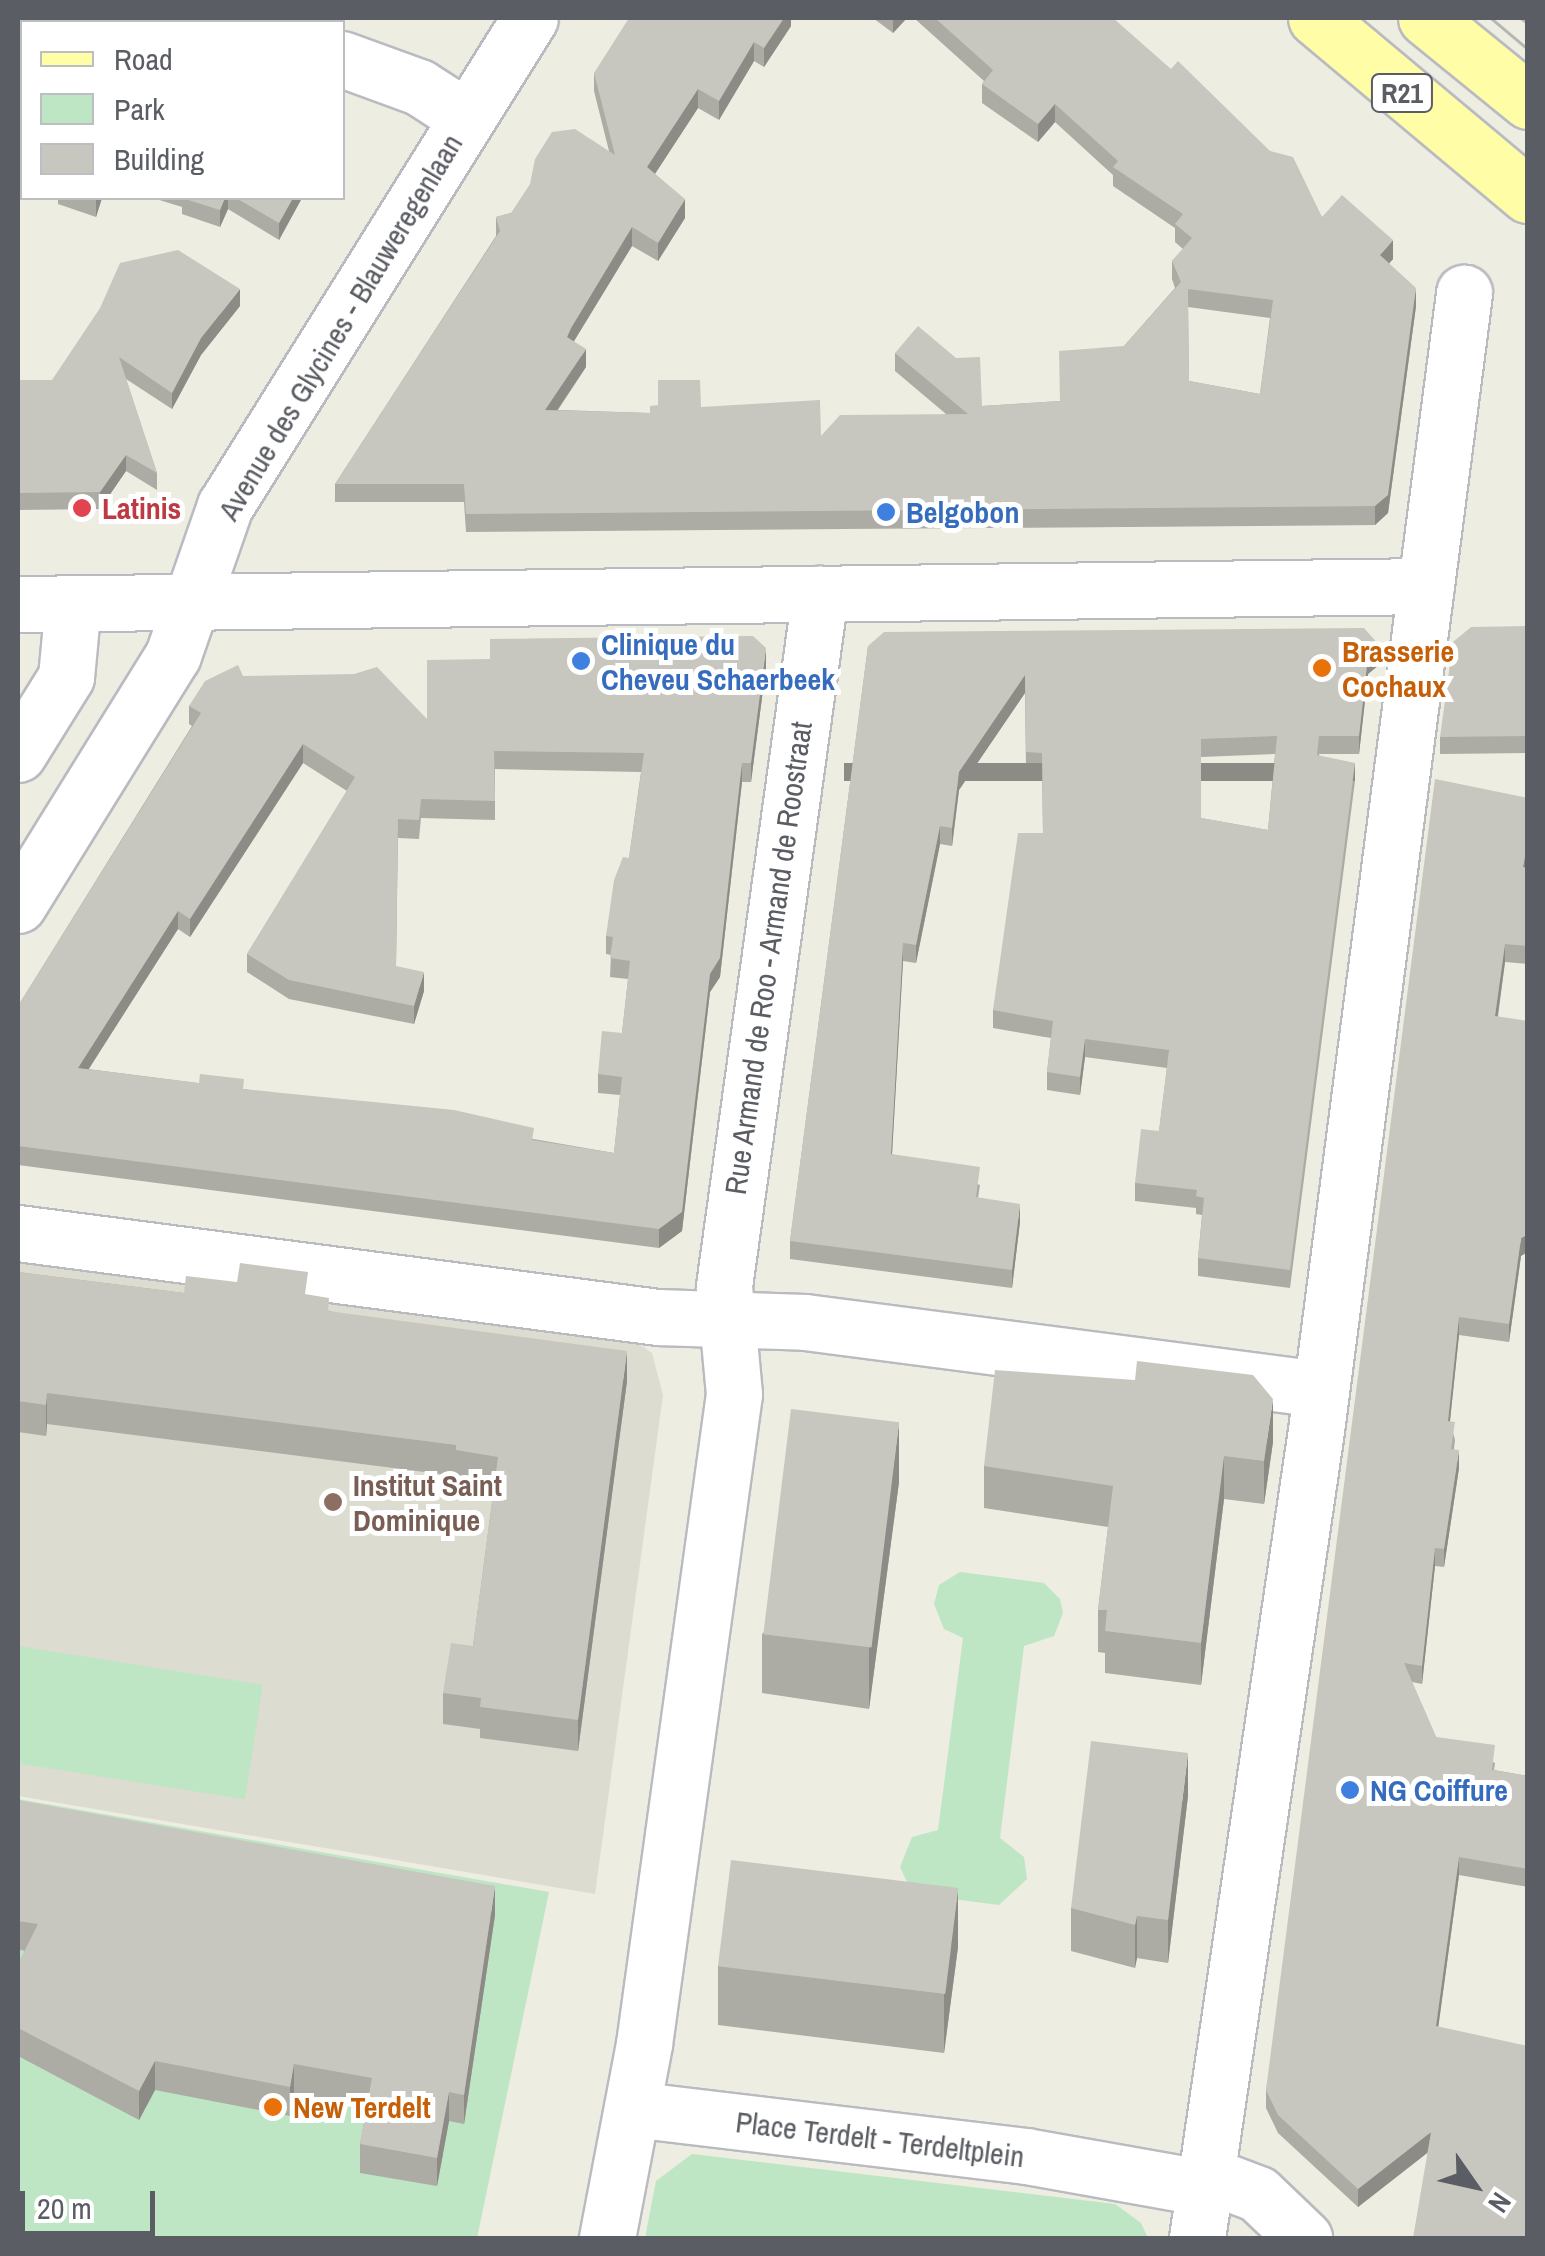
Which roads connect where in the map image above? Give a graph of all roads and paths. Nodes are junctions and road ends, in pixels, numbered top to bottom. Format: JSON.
{"nodes":[{"id":1,"x":530,"y":18,"type":"edge"},
{"id":2,"x":1316,"y":18,"type":"edge"},
{"id":3,"x":1426,"y":18,"type":"edge"},
{"id":4,"x":345,"y":61,"type":"edge"},
{"id":5,"x":1528,"y":102,"type":"edge"},
{"id":6,"x":467,"y":118,"type":"junction"},
{"id":7,"x":1528,"y":195,"type":"edge"},
{"id":8,"x":1464,"y":293,"type":"dead end"},
{"id":9,"x":1426,"y":586,"type":"junction"},
{"id":10,"x":820,"y":594,"type":"junction"},
{"id":11,"x":190,"y":601,"type":"junction"},
{"id":12,"x":73,"y":603,"type":"junction"},
{"id":13,"x":18,"y":604,"type":"edge"},
{"id":14,"x":18,"y":754,"type":"edge"},
{"id":15,"x":18,"y":905,"type":"edge"},
{"id":16,"x":18,"y":1233,"type":"edge"},
{"id":17,"x":730,"y":1322,"type":"junction"},
{"id":18,"x":1320,"y":1389,"type":"junction"},
{"id":19,"x":632,"y":2109,"type":"junction"},
{"id":20,"x":1204,"y":2200,"type":"edge"},
{"id":21,"x":607,"y":2238,"type":"edge"},
{"id":22,"x":1304,"y":2238,"type":"edge"}],
"edges":[{"from":1,"to":6,"type":"street","name":"Avenue des Glycines - Blauweregenlaan"},
{"from":2,"to":7,"type":"main road","number":"R21"},
{"from":3,"to":5,"type":"main road","number":"R21"},
{"from":4,"to":6,"type":"street"},
{"from":6,"to":11,"type":"street","name":"Avenue des Glycines - Blauweregenlaan"},
{"from":8,"to":9,"type":"street"},
{"from":9,"to":10,"type":"street"},
{"from":9,"to":18,"type":"street"},
{"from":10,"to":11,"type":"street"},
{"from":10,"to":17,"type":"street","name":"Rue Armand de Roo - Armand de Roostraat"},
{"from":11,"to":12,"type":"street"},
{"from":11,"to":15,"type":"street","name":"Avenue des Glycines - Blauweregenlaan"},
{"from":12,"to":13,"type":"street"},
{"from":12,"to":14,"type":"street"},
{"from":16,"to":17,"type":"street"},
{"from":17,"to":18,"type":"street"},
{"from":17,"to":19,"type":"street","name":"Rue Armand de Roo - Armand de Roostraat"},
{"from":18,"to":20,"type":"street"},
{"from":19,"to":20,"type":"street","name":"Place Terdelt - Terdeltplein"},
{"from":19,"to":21,"type":"street"},
{"from":20,"to":22,"type":"street","name":"Place Terdelt - Terdeltplein"}]}
